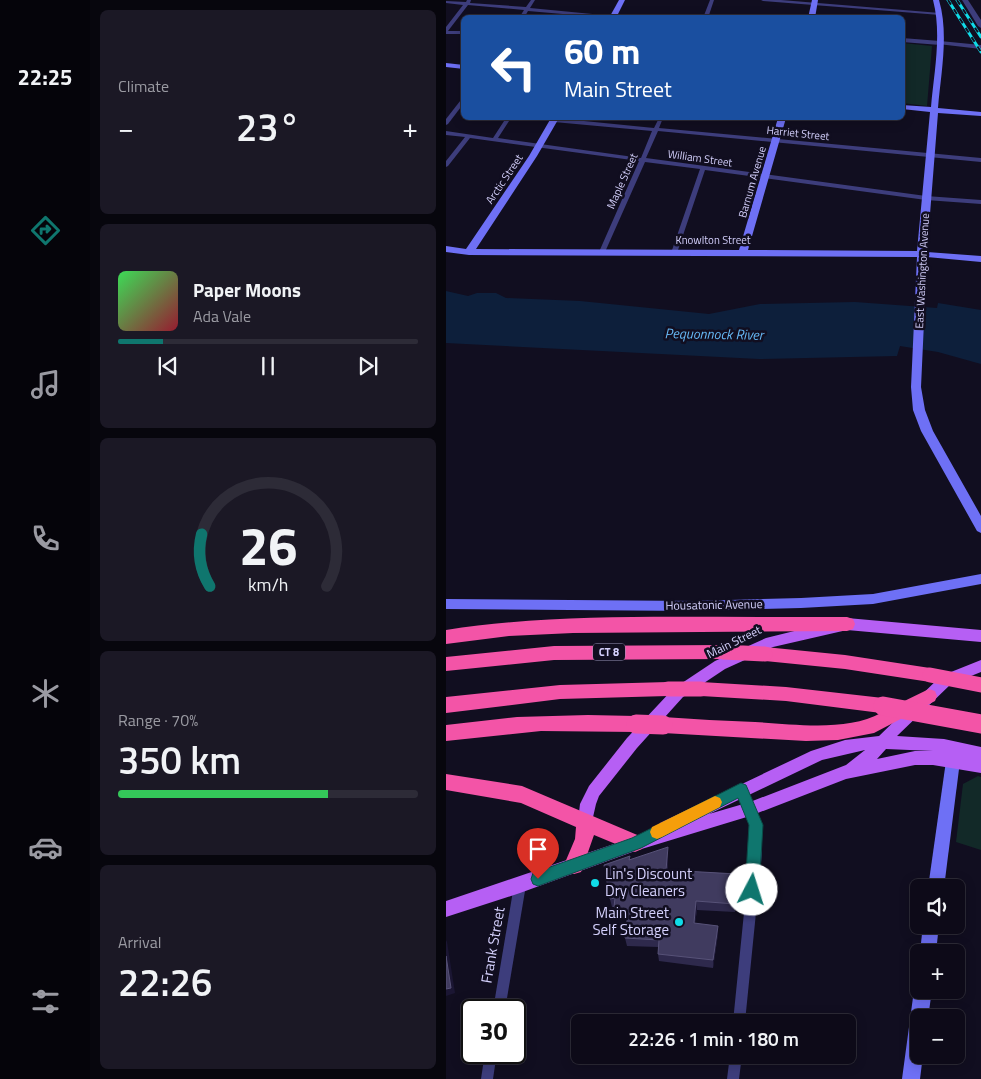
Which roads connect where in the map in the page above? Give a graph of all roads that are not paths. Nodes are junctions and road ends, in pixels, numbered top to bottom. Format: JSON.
{"nodes":[{"id":1,"x":533,"y":0,"type":"edge"},
{"id":2,"x":622,"y":0,"type":"edge"},
{"id":3,"x":712,"y":0,"type":"edge"},
{"id":4,"x":763,"y":0,"type":"edge"},
{"id":5,"x":936,"y":0,"type":"edge"},
{"id":6,"x":965,"y":0,"type":"edge"},
{"id":7,"x":446,"y":2,"type":"edge"},
{"id":8,"x":468,"y":2,"type":"edge"},
{"id":9,"x":815,"y":2,"type":"edge"},
{"id":10,"x":527,"y":8,"type":"junction"},
{"id":11,"x":940,"y":14,"type":"junction"},
{"id":12,"x":523,"y":15,"type":"edge"},
{"id":13,"x":594,"y":15,"type":"edge"},
{"id":14,"x":614,"y":15,"type":"edge"},
{"id":15,"x":706,"y":15,"type":"edge"},
{"id":16,"x":811,"y":15,"type":"edge"},
{"id":17,"x":981,"y":26,"type":"edge"},
{"id":18,"x":446,"y":31,"type":"edge"},
{"id":19,"x":461,"y":33,"type":"edge"},
{"id":20,"x":905,"y":40,"type":"edge"},
{"id":21,"x":940,"y":44,"type":"junction"},
{"id":22,"x":981,"y":47,"type":"edge"},
{"id":23,"x":446,"y":65,"type":"edge"},
{"id":24,"x":461,"y":67,"type":"edge"},
{"id":25,"x":461,"y":102,"type":"edge"},
{"id":26,"x":905,"y":107,"type":"edge"},
{"id":27,"x":934,"y":110,"type":"junction"},
{"id":28,"x":981,"y":114,"type":"edge"},
{"id":29,"x":507,"y":120,"type":"edge"},
{"id":30,"x":554,"y":120,"type":"edge"},
{"id":31,"x":564,"y":120,"type":"edge"},
{"id":32,"x":660,"y":120,"type":"edge"},
{"id":33,"x":781,"y":120,"type":"edge"},
{"id":34,"x":446,"y":122,"type":"edge"},
{"id":35,"x":655,"y":130,"type":"junction"},
{"id":36,"x":446,"y":133,"type":"edge"},
{"id":37,"x":468,"y":137,"type":"junction"},
{"id":38,"x":494,"y":140,"type":"junction"},
{"id":39,"x":775,"y":140,"type":"junction"},
{"id":40,"x":539,"y":146,"type":"junction"},
{"id":41,"x":930,"y":156,"type":"junction"},
{"id":42,"x":642,"y":160,"type":"junction"},
{"id":43,"x":981,"y":160,"type":"edge"},
{"id":44,"x":446,"y":165,"type":"edge"},
{"id":45,"x":703,"y":168,"type":"junction"},
{"id":46,"x":765,"y":176,"type":"junction"},
{"id":47,"x":926,"y":198,"type":"junction"},
{"id":48,"x":981,"y":202,"type":"edge"},
{"id":49,"x":446,"y":249,"type":"edge"},
{"id":50,"x":469,"y":252,"type":"junction"},
{"id":51,"x":602,"y":252,"type":"junction"},
{"id":52,"x":743,"y":252,"type":"junction"},
{"id":53,"x":674,"y":253,"type":"junction"},
{"id":54,"x":922,"y":254,"type":"junction"},
{"id":55,"x":981,"y":259,"type":"edge"},
{"id":56,"x":981,"y":528,"type":"edge"},
{"id":57,"x":981,"y":579,"type":"edge"},
{"id":58,"x":446,"y":604,"type":"edge"},
{"id":59,"x":847,"y":624,"type":"junction"},
{"id":60,"x":977,"y":634,"type":"edge"},
{"id":61,"x":446,"y":637,"type":"edge"},
{"id":62,"x":446,"y":664,"type":"edge"},
{"id":63,"x":981,"y":666,"type":"edge"},
{"id":64,"x":981,"y":685,"type":"edge"},
{"id":65,"x":929,"y":696,"type":"junction"},
{"id":66,"x":446,"y":705,"type":"edge"},
{"id":67,"x":981,"y":724,"type":"edge"},
{"id":68,"x":446,"y":732,"type":"edge"},
{"id":69,"x":882,"y":744,"type":"junction"},
{"id":70,"x":953,"y":754,"type":"junction"},
{"id":71,"x":981,"y":754,"type":"edge"},
{"id":72,"x":981,"y":766,"type":"edge"},
{"id":73,"x":846,"y":772,"type":"junction"},
{"id":74,"x":446,"y":782,"type":"edge"},
{"id":75,"x":741,"y":789,"type":"junction"},
{"id":76,"x":750,"y":809,"type":"junction"},
{"id":77,"x":586,"y":821,"type":"junction"},
{"id":78,"x":636,"y":844,"type":"junction"},
{"id":79,"x":574,"y":865,"type":"junction"},
{"id":80,"x":937,"y":879,"type":"edge"},
{"id":81,"x":520,"y":885,"type":"junction"},
{"id":82,"x":446,"y":909,"type":"edge"},
{"id":83,"x":501,"y":999,"type":"edge"},
{"id":84,"x":740,"y":1014,"type":"edge"},
{"id":85,"x":489,"y":1064,"type":"edge"},
{"id":86,"x":735,"y":1064,"type":"edge"},
{"id":87,"x":913,"y":1064,"type":"edge"},
{"id":88,"x":487,"y":1079,"type":"edge"},
{"id":89,"x":733,"y":1079,"type":"edge"},
{"id":90,"x":911,"y":1079,"type":"edge"}],
"edges":[{"from":1,"to":10,"type":"street"},
{"from":2,"to":14,"type":"main road"},
{"from":3,"to":15,"type":"street"},
{"from":4,"to":9,"type":"street"},
{"from":5,"to":11,"type":"main road","name":"East Washington Avenue"},
{"from":6,"to":17,"type":"street"},
{"from":7,"to":8,"type":"street"},
{"from":8,"to":10,"type":"street"},
{"from":8,"to":18,"type":"street"},
{"from":9,"to":11,"type":"street"},
{"from":9,"to":16,"type":"main road"},
{"from":10,"to":12,"type":"street"},
{"from":10,"to":13,"type":"street"},
{"from":11,"to":21,"type":"main road","name":"East Washington Avenue"},
{"from":18,"to":19,"type":"street"},
{"from":20,"to":21,"type":"street"},
{"from":21,"to":22,"type":"street"},
{"from":21,"to":27,"type":"main road","name":"East Washington Avenue"},
{"from":23,"to":24,"type":"main road"},
{"from":25,"to":34,"type":"street"},
{"from":26,"to":27,"type":"main road"},
{"from":27,"to":28,"type":"main road"},
{"from":27,"to":41,"type":"main road","name":"East Washington Avenue"},
{"from":29,"to":38,"type":"street"},
{"from":30,"to":40,"type":"main road","name":"Arctic Street"},
{"from":31,"to":35,"type":"street","name":"Harriet Street"},
{"from":32,"to":35,"type":"street","name":"Maple Street"},
{"from":33,"to":39,"type":"main road","name":"Barnum Avenue"},
{"from":35,"to":39,"type":"street","name":"Harriet Street"},
{"from":35,"to":42,"type":"street","name":"Maple Street"},
{"from":36,"to":37,"type":"street","name":"William Street"},
{"from":37,"to":38,"type":"street","name":"William Street"},
{"from":37,"to":44,"type":"street"},
{"from":38,"to":40,"type":"street","name":"William Street"},
{"from":39,"to":41,"type":"street","name":"Harriet Street"},
{"from":39,"to":46,"type":"main road","name":"Barnum Avenue"},
{"from":40,"to":42,"type":"street","name":"William Street"},
{"from":40,"to":50,"type":"main road","name":"Arctic Street"},
{"from":41,"to":43,"type":"street","name":"Harriet Street"},
{"from":41,"to":47,"type":"main road","name":"East Washington Avenue"},
{"from":42,"to":45,"type":"street","name":"William Street"},
{"from":42,"to":51,"type":"street","name":"Maple Street"},
{"from":45,"to":46,"type":"street","name":"William Street"},
{"from":45,"to":53,"type":"street"},
{"from":46,"to":47,"type":"street","name":"William Street"},
{"from":46,"to":52,"type":"main road","name":"Barnum Avenue"},
{"from":47,"to":48,"type":"street","name":"William Street"},
{"from":47,"to":54,"type":"main road","name":"East Washington Avenue"},
{"from":49,"to":50,"type":"main road","name":"Knowlton Street"},
{"from":50,"to":51,"type":"main road","name":"Knowlton Street"},
{"from":51,"to":53,"type":"main road","name":"Knowlton Street"},
{"from":52,"to":53,"type":"main road","name":"Knowlton Street"},
{"from":52,"to":54,"type":"main road","name":"Knowlton Street"},
{"from":54,"to":55,"type":"main road","name":"Knowlton Street"},
{"from":54,"to":56,"type":"main road","name":"East Washington Avenue"},
{"from":57,"to":58,"type":"main road","name":"Housatonic Avenue"},
{"from":59,"to":60,"type":"main road","name":"Main Street"},
{"from":59,"to":61,"type":"highway"},
{"from":59,"to":77,"type":"main road","name":"Main Street"},
{"from":62,"to":64,"type":"highway","number":"CT 8","bridge":true},
{"from":63,"to":65,"type":"main road"},
{"from":65,"to":68,"type":"highway","bridge":true},
{"from":65,"to":69,"type":"main road"},
{"from":66,"to":67,"type":"highway","bridge":true},
{"from":69,"to":70,"type":"main road"},
{"from":69,"to":73,"type":"main road"},
{"from":69,"to":75,"type":"main road"},
{"from":70,"to":71,"type":"main road"},
{"from":70,"to":72,"type":"main road"},
{"from":70,"to":73,"type":"main road"},
{"from":70,"to":80,"type":"main road"},
{"from":73,"to":76,"type":"main road"},
{"from":74,"to":77,"type":"highway"},
{"from":75,"to":76,"type":"street"},
{"from":75,"to":78,"type":"main road"},
{"from":76,"to":78,"type":"main road"},
{"from":76,"to":84,"type":"street"},
{"from":77,"to":78,"type":"highway"},
{"from":77,"to":79,"type":"highway"},
{"from":78,"to":79,"type":"main road"},
{"from":79,"to":81,"type":"main road"},
{"from":81,"to":82,"type":"main road"},
{"from":81,"to":83,"type":"street","name":"Frank Street"},
{"from":85,"to":88,"type":"street"},
{"from":86,"to":89,"type":"street"},
{"from":87,"to":90,"type":"main road"}]}
